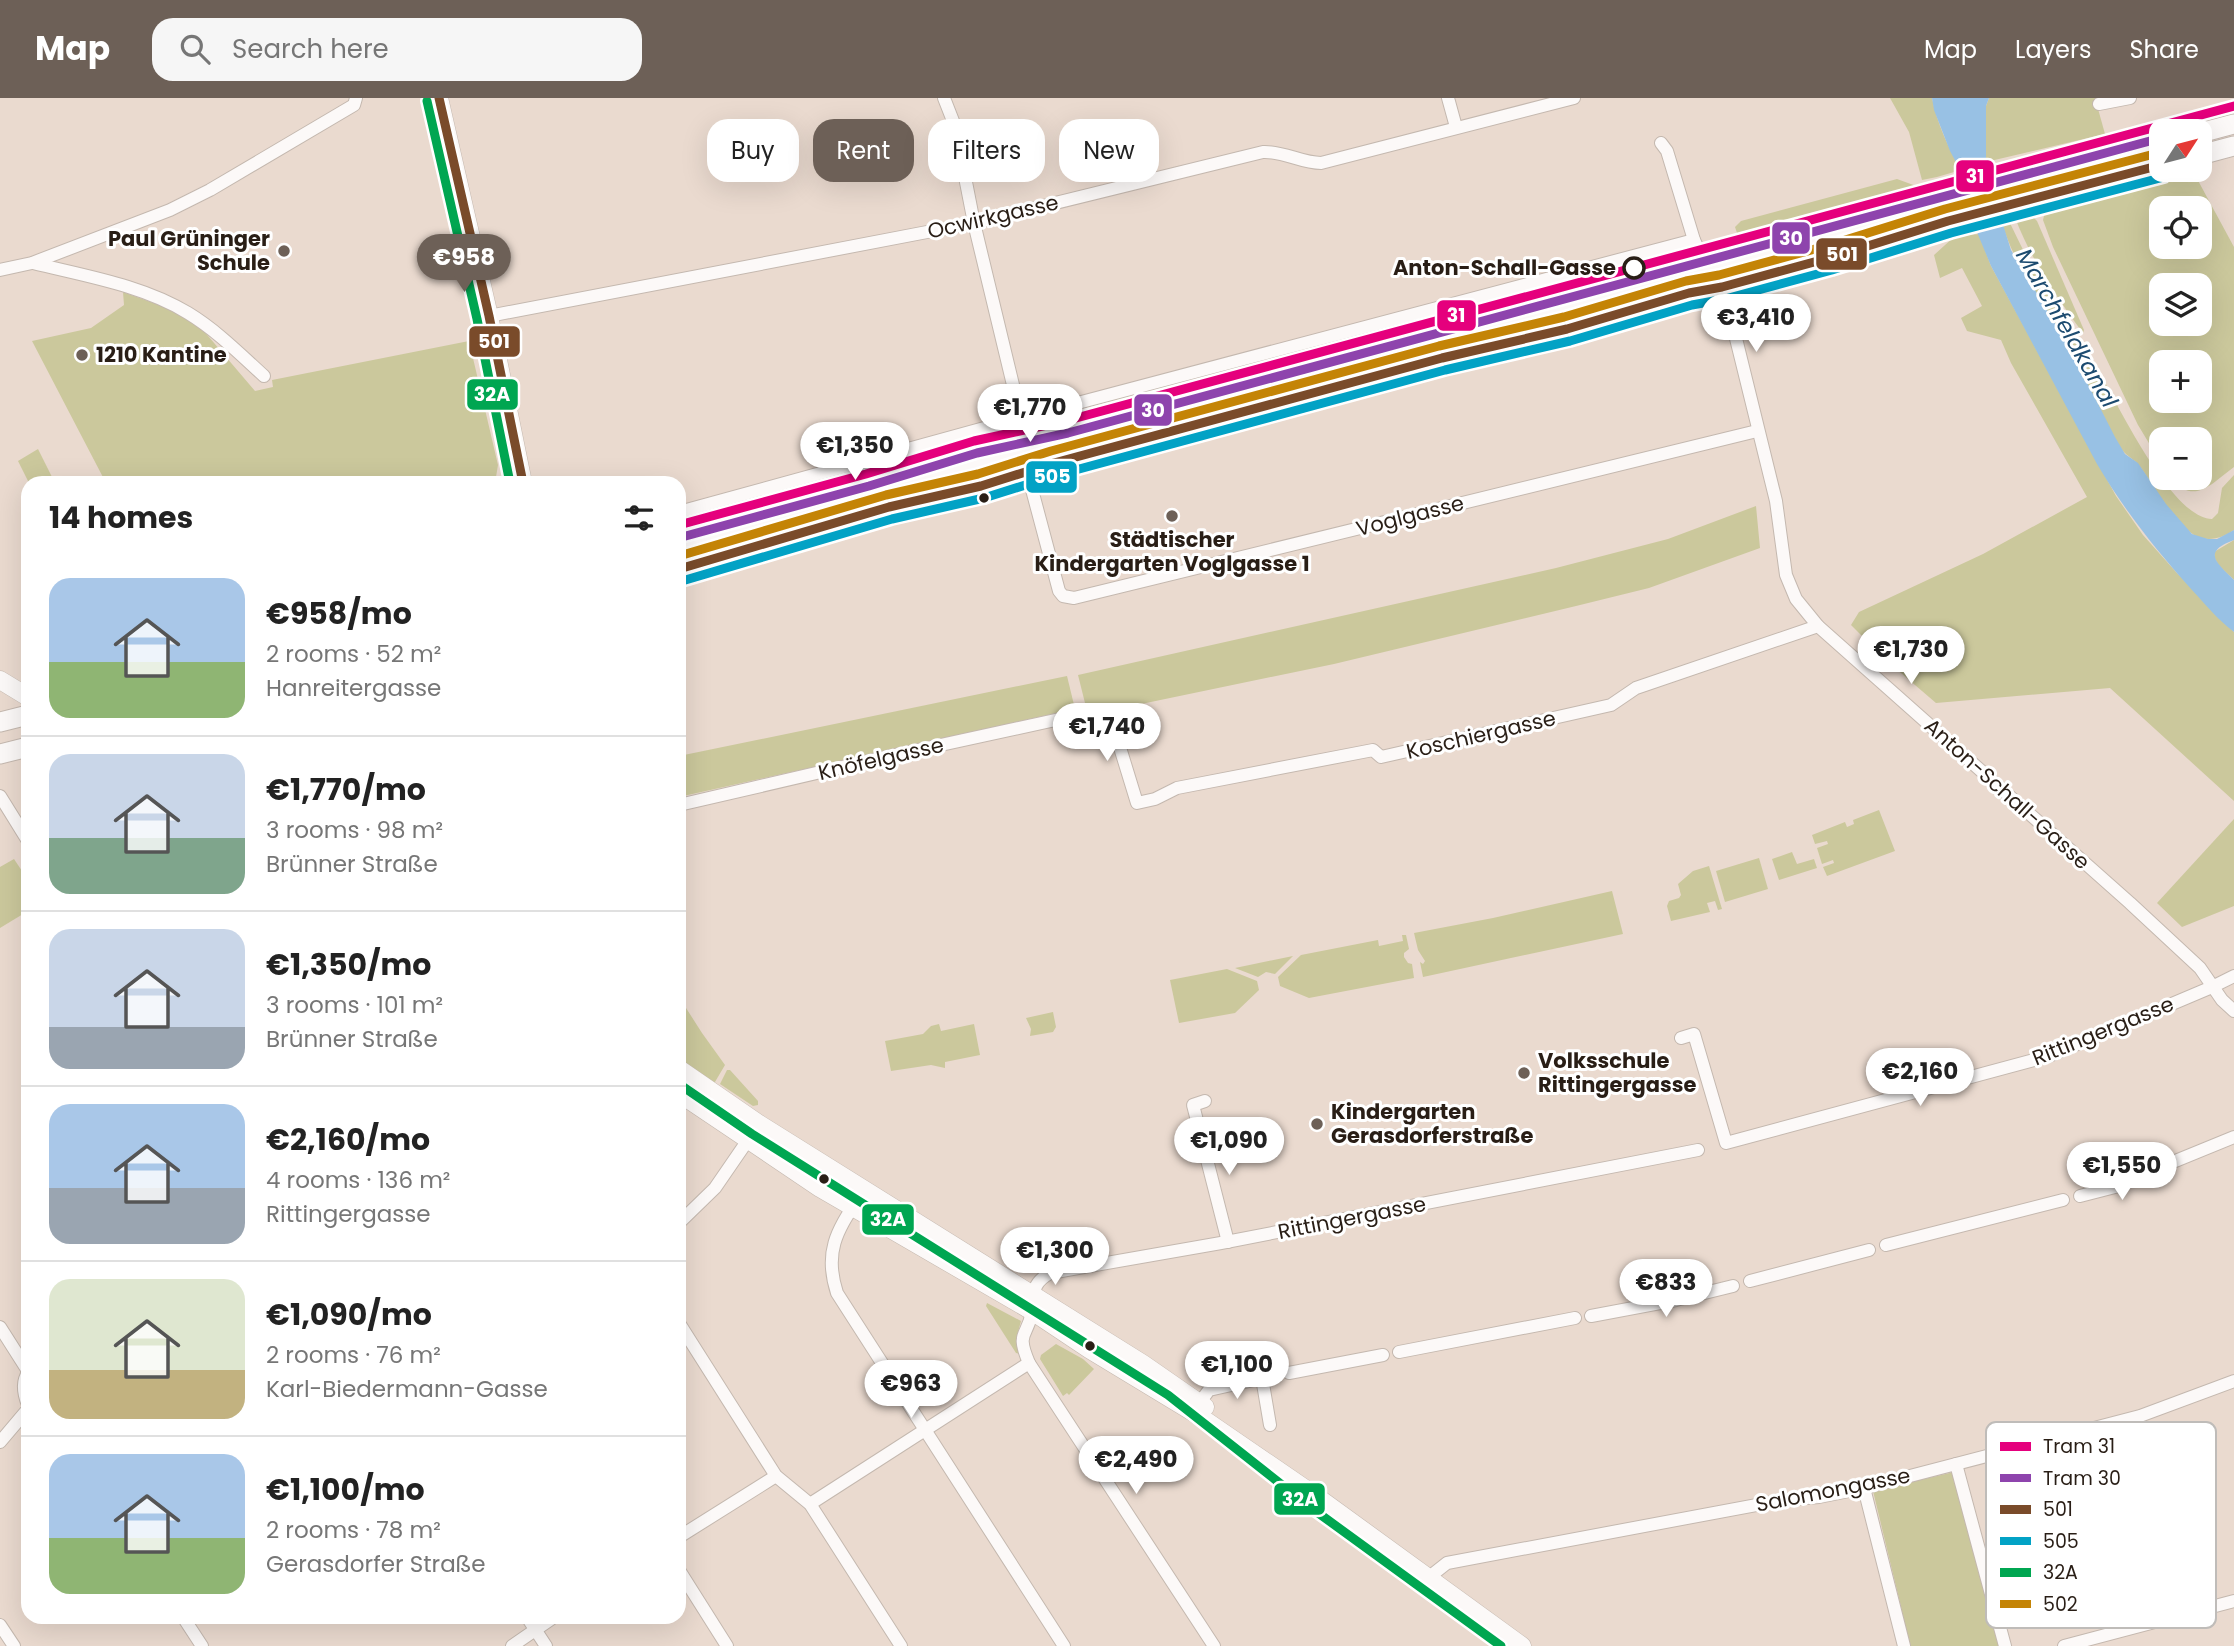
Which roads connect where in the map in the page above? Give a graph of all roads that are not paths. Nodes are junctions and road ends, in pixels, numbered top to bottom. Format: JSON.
{"nodes":[{"id":1,"x":439,"y":98,"type":"edge"},
{"id":2,"x":944,"y":98,"type":"edge"},
{"id":3,"x":1448,"y":98,"type":"edge"},
{"id":4,"x":1574,"y":98,"type":"edge"},
{"id":5,"x":2130,"y":98,"type":"edge"},
{"id":6,"x":355,"y":102,"type":"edge"},
{"id":7,"x":2099,"y":104,"type":"dead end"},
{"id":8,"x":2234,"y":124,"type":"edge"},
{"id":9,"x":1456,"y":127,"type":"junction"},
{"id":10,"x":2212,"y":130,"type":"edge"},
{"id":11,"x":1661,"y":143,"type":"dead end"},
{"id":12,"x":2234,"y":146,"type":"edge"},
{"id":13,"x":2149,"y":147,"type":"edge"},
{"id":14,"x":2212,"y":152,"type":"edge"},
{"id":15,"x":2149,"y":168,"type":"edge"},
{"id":16,"x":1946,"y":212,"type":"junction"},
{"id":17,"x":974,"y":223,"type":"junction"},
{"id":18,"x":1694,"y":240,"type":"junction"},
{"id":19,"x":32,"y":263,"type":"junction"},
{"id":20,"x":1710,"y":268,"type":"junction"},
{"id":21,"x":0,"y":270,"type":"edge"},
{"id":22,"x":1722,"y":287,"type":"junction"},
{"id":23,"x":489,"y":316,"type":"junction"},
{"id":24,"x":264,"y":376,"type":"dead end"},
{"id":25,"x":1021,"y":418,"type":"junction"},
{"id":26,"x":1758,"y":431,"type":"junction"},
{"id":27,"x":1059,"y":441,"type":"junction"},
{"id":28,"x":1032,"y":472,"type":"junction"},
{"id":29,"x":522,"y":476,"type":"edge"},
{"id":30,"x":686,"y":510,"type":"edge"},
{"id":31,"x":686,"y":541,"type":"edge"},
{"id":32,"x":686,"y":567,"type":"edge"},
{"id":33,"x":1818,"y":626,"type":"junction"},
{"id":34,"x":0,"y":680,"type":"edge"},
{"id":35,"x":21,"y":693,"type":"edge"},
{"id":36,"x":1083,"y":714,"type":"joint"},
{"id":37,"x":21,"y":717,"type":"edge"},
{"id":38,"x":0,"y":722,"type":"edge"},
{"id":39,"x":21,"y":749,"type":"edge"},
{"id":40,"x":0,"y":754,"type":"edge"},
{"id":41,"x":0,"y":796,"type":"edge"},
{"id":42,"x":686,"y":803,"type":"edge"},
{"id":43,"x":21,"y":830,"type":"edge"},
{"id":44,"x":2234,"y":976,"type":"edge"},
{"id":45,"x":2212,"y":987,"type":"junction"},
{"id":46,"x":2234,"y":1011,"type":"edge"},
{"id":47,"x":1681,"y":1038,"type":"dead end"},
{"id":48,"x":686,"y":1074,"type":"edge"},
{"id":49,"x":686,"y":1098,"type":"edge"},
{"id":50,"x":1205,"y":1101,"type":"dead end"},
{"id":51,"x":760,"y":1124,"type":"junction"},
{"id":52,"x":2234,"y":1137,"type":"edge"},
{"id":53,"x":749,"y":1140,"type":"junction"},
{"id":54,"x":1698,"y":1150,"type":"dead end"},
{"id":55,"x":2168,"y":1164,"type":"dead end"},
{"id":56,"x":2151,"y":1171,"type":"dead end"},
{"id":57,"x":864,"y":1189,"type":"junction"},
{"id":58,"x":2080,"y":1196,"type":"dead end"},
{"id":59,"x":2063,"y":1200,"type":"dead end"},
{"id":60,"x":853,"y":1206,"type":"junction"},
{"id":61,"x":686,"y":1217,"type":"edge"},
{"id":62,"x":1228,"y":1242,"type":"junction"},
{"id":63,"x":1886,"y":1245,"type":"dead end"},
{"id":64,"x":1869,"y":1250,"type":"dead end"},
{"id":65,"x":1750,"y":1281,"type":"dead end"},
{"id":66,"x":1733,"y":1286,"type":"dead end"},
{"id":67,"x":1032,"y":1303,"type":"junction"},
{"id":68,"x":1591,"y":1316,"type":"dead end"},
{"id":69,"x":1574,"y":1318,"type":"dead end"},
{"id":70,"x":0,"y":1327,"type":"edge"},
{"id":71,"x":686,"y":1334,"type":"edge"},
{"id":72,"x":1399,"y":1352,"type":"dead end"},
{"id":73,"x":1383,"y":1355,"type":"dead end"},
{"id":74,"x":21,"y":1361,"type":"edge"},
{"id":75,"x":1029,"y":1363,"type":"junction"},
{"id":76,"x":1289,"y":1373,"type":"dead end"},
{"id":77,"x":2234,"y":1381,"type":"edge"},
{"id":78,"x":1196,"y":1407,"type":"junction"},
{"id":79,"x":21,"y":1416,"type":"edge"},
{"id":80,"x":2117,"y":1422,"type":"edge"},
{"id":81,"x":1270,"y":1425,"type":"dead end"},
{"id":82,"x":925,"y":1431,"type":"junction"},
{"id":83,"x":0,"y":1442,"type":"edge"},
{"id":84,"x":1986,"y":1456,"type":"edge"},
{"id":85,"x":1956,"y":1464,"type":"junction"},
{"id":86,"x":776,"y":1476,"type":"junction"},
{"id":87,"x":1864,"y":1488,"type":"junction"},
{"id":88,"x":810,"y":1504,"type":"junction"},
{"id":89,"x":686,"y":1532,"type":"edge"},
{"id":90,"x":1986,"y":1575,"type":"edge"},
{"id":91,"x":1428,"y":1578,"type":"junction"},
{"id":92,"x":686,"y":1581,"type":"edge"},
{"id":93,"x":2234,"y":1601,"type":"edge"},
{"id":94,"x":2216,"y":1606,"type":"edge"},
{"id":95,"x":188,"y":1624,"type":"edge"},
{"id":96,"x":532,"y":1624,"type":"edge"},
{"id":97,"x":543,"y":1624,"type":"edge"},
{"id":98,"x":0,"y":1625,"type":"edge"},
{"id":99,"x":2000,"y":1628,"type":"edge"},
{"id":100,"x":2132,"y":1628,"type":"edge"},
{"id":101,"x":535,"y":1629,"type":"junction"},
{"id":102,"x":14,"y":1646,"type":"edge"},
{"id":103,"x":202,"y":1646,"type":"edge"},
{"id":104,"x":512,"y":1646,"type":"edge"},
{"id":105,"x":546,"y":1646,"type":"edge"},
{"id":106,"x":727,"y":1646,"type":"edge"},
{"id":107,"x":901,"y":1646,"type":"edge"},
{"id":108,"x":1064,"y":1646,"type":"edge"},
{"id":109,"x":1214,"y":1646,"type":"edge"},
{"id":110,"x":1522,"y":1646,"type":"edge"},
{"id":111,"x":1904,"y":1646,"type":"edge"},
{"id":112,"x":2005,"y":1646,"type":"edge"},
{"id":113,"x":2064,"y":1646,"type":"edge"}],
"edges":[{"from":1,"to":23,"type":"main road"},
{"from":2,"to":17,"type":"street"},
{"from":3,"to":9,"type":"street"},
{"from":4,"to":9,"type":"street","name":"Ocwirkgasse"},
{"from":5,"to":7,"type":"street"},
{"from":6,"to":19,"type":"street"},
{"from":8,"to":10,"type":"main road"},
{"from":9,"to":17,"type":"street","name":"Ocwirkgasse"},
{"from":11,"to":18,"type":"street"},
{"from":12,"to":14,"type":"main road"},
{"from":13,"to":16,"type":"main road"},
{"from":15,"to":16,"type":"main road"},
{"from":16,"to":20,"type":"main road"},
{"from":16,"to":22,"type":"main road"},
{"from":17,"to":23,"type":"street","name":"Ocwirkgasse"},
{"from":17,"to":25,"type":"street"},
{"from":18,"to":20,"type":"street"},
{"from":18,"to":25,"type":"street"},
{"from":19,"to":21,"type":"street"},
{"from":19,"to":24,"type":"street"},
{"from":20,"to":22,"type":"street","name":"Anton-Schall-Gasse"},
{"from":20,"to":27,"type":"main road"},
{"from":22,"to":26,"type":"street","name":"Anton-Schall-Gasse"},
{"from":22,"to":28,"type":"main road"},
{"from":23,"to":29,"type":"main road"},
{"from":25,"to":30,"type":"street"},
{"from":26,"to":28,"type":"street","name":"Voglgasse"},
{"from":26,"to":33,"type":"street","name":"Anton-Schall-Gasse"},
{"from":27,"to":28,"type":"street"},
{"from":27,"to":31,"type":"main road"},
{"from":28,"to":32,"type":"main road"},
{"from":33,"to":36,"type":"street","name":"Koschiergasse"},
{"from":33,"to":45,"type":"street","name":"Anton-Schall-Gasse"},
{"from":34,"to":35,"type":"main road"},
{"from":36,"to":42,"type":"street","name":"Knöfelgasse"},
{"from":37,"to":38,"type":"main road"},
{"from":39,"to":40,"type":"main road"},
{"from":41,"to":43,"type":"street"},
{"from":44,"to":45,"type":"street","name":"Rittingergasse"},
{"from":45,"to":46,"type":"street","name":"Anton-Schall-Gasse"},
{"from":45,"to":47,"type":"street","name":"Rittingergasse"},
{"from":48,"to":51,"type":"main road"},
{"from":49,"to":53,"type":"main road"},
{"from":50,"to":62,"type":"street"},
{"from":51,"to":53,"type":"street"},
{"from":51,"to":57,"type":"main road"},
{"from":52,"to":55,"type":"street"},
{"from":53,"to":60,"type":"main road"},
{"from":53,"to":61,"type":"street"},
{"from":54,"to":62,"type":"street","name":"Rittingergasse"},
{"from":56,"to":58,"type":"street"},
{"from":57,"to":60,"type":"street"},
{"from":57,"to":67,"type":"main road"},
{"from":59,"to":63,"type":"street"},
{"from":60,"to":67,"type":"main road"},
{"from":60,"to":82,"type":"street"},
{"from":62,"to":67,"type":"street","name":"Rittingergasse"},
{"from":64,"to":65,"type":"street"},
{"from":66,"to":68,"type":"street"},
{"from":67,"to":75,"type":"street"},
{"from":67,"to":78,"type":"main road"},
{"from":69,"to":72,"type":"street"},
{"from":70,"to":74,"type":"street"},
{"from":71,"to":86,"type":"street"},
{"from":73,"to":76,"type":"street"},
{"from":75,"to":82,"type":"street"},
{"from":75,"to":109,"type":"street"},
{"from":77,"to":80,"type":"street","name":"Salomongasse"},
{"from":78,"to":81,"type":"street"},
{"from":78,"to":91,"type":"main road"},
{"from":79,"to":83,"type":"street"},
{"from":82,"to":88,"type":"street"},
{"from":82,"to":108,"type":"street"},
{"from":84,"to":85,"type":"street","name":"Salomongasse"},
{"from":85,"to":87,"type":"street","name":"Salomongasse"},
{"from":85,"to":90,"type":"street"},
{"from":86,"to":88,"type":"street"},
{"from":86,"to":89,"type":"street"},
{"from":87,"to":91,"type":"street","name":"Salomongasse"},
{"from":87,"to":111,"type":"street"},
{"from":88,"to":107,"type":"street"},
{"from":91,"to":110,"type":"main road"},
{"from":92,"to":106,"type":"street"},
{"from":93,"to":94,"type":"street"},
{"from":95,"to":103,"type":"street"},
{"from":96,"to":101,"type":"street"},
{"from":97,"to":101,"type":"street"},
{"from":98,"to":102,"type":"street"},
{"from":99,"to":112,"type":"street"},
{"from":100,"to":113,"type":"street"},
{"from":101,"to":104,"type":"street"},
{"from":101,"to":105,"type":"street"}]}
